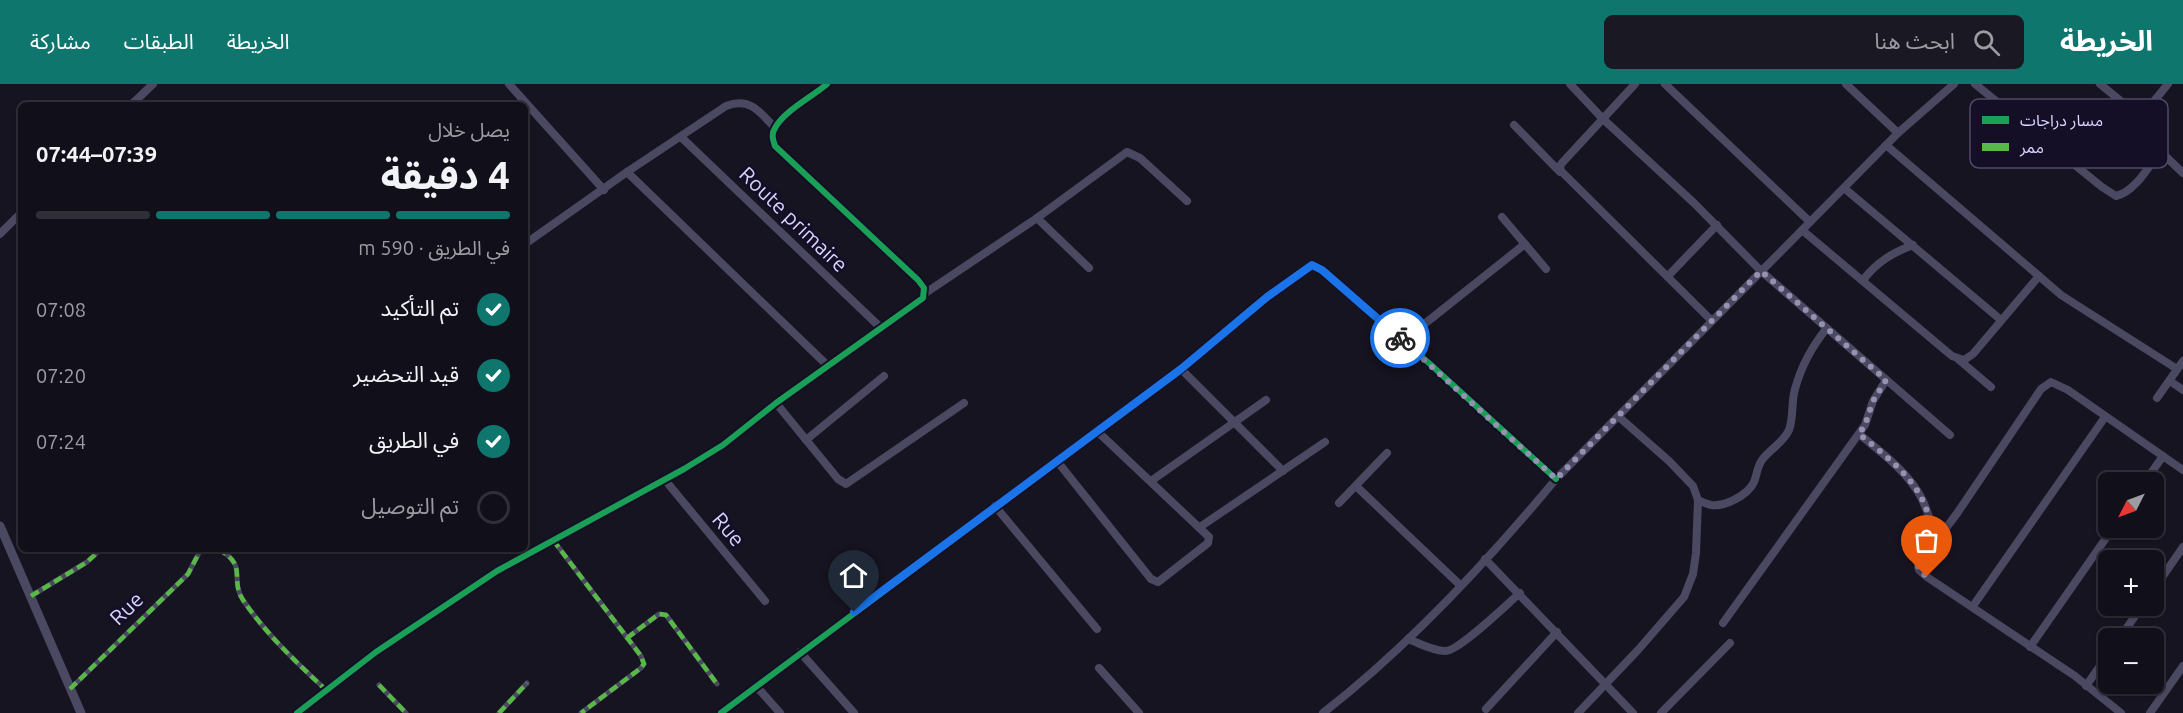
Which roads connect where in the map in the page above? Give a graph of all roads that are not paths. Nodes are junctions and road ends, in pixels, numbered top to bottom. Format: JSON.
{"nodes":[{"id":1,"x":153,"y":84,"type":"edge"},
{"id":2,"x":509,"y":84,"type":"edge"},
{"id":3,"x":827,"y":84,"type":"edge"},
{"id":4,"x":1570,"y":84,"type":"edge"},
{"id":5,"x":1635,"y":84,"type":"edge"},
{"id":6,"x":1665,"y":84,"type":"edge"},
{"id":7,"x":1846,"y":84,"type":"edge"},
{"id":8,"x":1954,"y":84,"type":"edge"},
{"id":9,"x":1975,"y":84,"type":"edge"},
{"id":10,"x":2100,"y":84,"type":"edge"},
{"id":11,"x":2168,"y":84,"type":"edge"},
{"id":12,"x":1993,"y":99,"type":"edge"},
{"id":13,"x":2118,"y":99,"type":"edge"},
{"id":14,"x":2155,"y":99,"type":"edge"},
{"id":15,"x":134,"y":102,"type":"edge"},
{"id":16,"x":525,"y":102,"type":"edge"},
{"id":17,"x":528,"y":105,"type":"edge"},
{"id":18,"x":1603,"y":119,"type":"junction"},
{"id":19,"x":1514,"y":125,"type":"dead end"},
{"id":20,"x":775,"y":128,"type":"junction"},
{"id":21,"x":1898,"y":133,"type":"junction"},
{"id":22,"x":681,"y":137,"type":"junction"},
{"id":23,"x":1886,"y":145,"type":"junction"},
{"id":24,"x":2168,"y":159,"type":"edge"},
{"id":25,"x":2078,"y":168,"type":"edge"},
{"id":26,"x":2147,"y":168,"type":"edge"},
{"id":27,"x":627,"y":172,"type":"junction"},
{"id":28,"x":2183,"y":173,"type":"edge"},
{"id":29,"x":1565,"y":177,"type":"junction"},
{"id":30,"x":1844,"y":188,"type":"junction"},
{"id":31,"x":604,"y":190,"type":"junction"},
{"id":32,"x":1186,"y":201,"type":"dead end"},
{"id":33,"x":18,"y":216,"type":"edge"},
{"id":34,"x":1502,"y":217,"type":"dead end"},
{"id":35,"x":1037,"y":218,"type":"junction"},
{"id":36,"x":1810,"y":222,"type":"junction"},
{"id":37,"x":1717,"y":225,"type":"junction"},
{"id":38,"x":1802,"y":230,"type":"junction"},
{"id":39,"x":0,"y":234,"type":"edge"},
{"id":40,"x":528,"y":242,"type":"edge"},
{"id":41,"x":1525,"y":244,"type":"junction"},
{"id":42,"x":1913,"y":245,"type":"junction"},
{"id":43,"x":1089,"y":268,"type":"dead end"},
{"id":44,"x":1545,"y":269,"type":"dead end"},
{"id":45,"x":1761,"y":271,"type":"junction"},
{"id":46,"x":1668,"y":276,"type":"junction"},
{"id":47,"x":2039,"y":276,"type":"junction"},
{"id":48,"x":1863,"y":280,"type":"junction"},
{"id":49,"x":924,"y":294,"type":"junction"},
{"id":50,"x":2001,"y":320,"type":"junction"},
{"id":51,"x":1712,"y":321,"type":"junction"},
{"id":52,"x":881,"y":328,"type":"junction"},
{"id":53,"x":1827,"y":328,"type":"junction"},
{"id":54,"x":1403,"y":341,"type":"junction"},
{"id":55,"x":1957,"y":358,"type":"junction"},
{"id":56,"x":2183,"y":361,"type":"edge"},
{"id":57,"x":828,"y":366,"type":"junction"},
{"id":58,"x":1181,"y":369,"type":"junction"},
{"id":59,"x":2177,"y":369,"type":"junction"},
{"id":60,"x":884,"y":376,"type":"dead end"},
{"id":61,"x":1886,"y":380,"type":"junction"},
{"id":62,"x":2170,"y":381,"type":"junction"},
{"id":63,"x":1991,"y":387,"type":"dead end"},
{"id":64,"x":2183,"y":390,"type":"edge"},
{"id":65,"x":2157,"y":398,"type":"dead end"},
{"id":66,"x":1266,"y":400,"type":"dead end"},
{"id":67,"x":776,"y":403,"type":"junction"},
{"id":68,"x":964,"y":403,"type":"dead end"},
{"id":69,"x":1619,"y":417,"type":"junction"},
{"id":70,"x":2105,"y":417,"type":"junction"},
{"id":71,"x":1235,"y":423,"type":"junction"},
{"id":72,"x":1098,"y":432,"type":"junction"},
{"id":73,"x":1859,"y":434,"type":"junction"},
{"id":74,"x":1950,"y":435,"type":"dead end"},
{"id":75,"x":806,"y":440,"type":"junction"},
{"id":76,"x":1325,"y":442,"type":"dead end"},
{"id":77,"x":1387,"y":453,"type":"dead end"},
{"id":78,"x":2163,"y":456,"type":"junction"},
{"id":79,"x":1057,"y":461,"type":"junction"},
{"id":80,"x":2183,"y":470,"type":"edge"},
{"id":81,"x":1283,"y":471,"type":"junction"},
{"id":82,"x":2152,"y":472,"type":"edge"},
{"id":83,"x":1556,"y":479,"type":"junction"},
{"id":84,"x":665,"y":480,"type":"junction"},
{"id":85,"x":1151,"y":481,"type":"junction"},
{"id":86,"x":1356,"y":486,"type":"junction"},
{"id":87,"x":1698,"y":500,"type":"junction"},
{"id":88,"x":1339,"y":503,"type":"dead end"},
{"id":89,"x":995,"y":507,"type":"junction"},
{"id":90,"x":0,"y":526,"type":"edge"},
{"id":91,"x":1200,"y":527,"type":"junction"},
{"id":92,"x":2105,"y":538,"type":"edge"},
{"id":93,"x":1937,"y":539,"type":"junction"},
{"id":94,"x":553,"y":540,"type":"junction"},
{"id":95,"x":2183,"y":547,"type":"edge"},
{"id":96,"x":98,"y":552,"type":"edge"},
{"id":97,"x":199,"y":552,"type":"edge"},
{"id":98,"x":222,"y":552,"type":"edge"},
{"id":99,"x":1485,"y":559,"type":"junction"},
{"id":100,"x":2164,"y":575,"type":"edge"},
{"id":101,"x":1460,"y":585,"type":"junction"},
{"id":102,"x":1520,"y":593,"type":"junction"},
{"id":103,"x":31,"y":596,"type":"junction"},
{"id":104,"x":765,"y":600,"type":"dead end"},
{"id":105,"x":1973,"y":606,"type":"junction"},
{"id":106,"x":1723,"y":623,"type":"dead end"},
{"id":107,"x":1097,"y":629,"type":"dead end"},
{"id":108,"x":1557,"y":632,"type":"junction"},
{"id":109,"x":627,"y":638,"type":"junction"},
{"id":110,"x":1408,"y":639,"type":"junction"},
{"id":111,"x":1730,"y":643,"type":"dead end"},
{"id":112,"x":2030,"y":647,"type":"junction"},
{"id":113,"x":800,"y":652,"type":"junction"},
{"id":114,"x":2183,"y":666,"type":"edge"},
{"id":115,"x":1099,"y":668,"type":"dead end"},
{"id":116,"x":2098,"y":669,"type":"edge"},
{"id":117,"x":527,"y":682,"type":"dead end"},
{"id":118,"x":717,"y":684,"type":"dead end"},
{"id":119,"x":1605,"y":684,"type":"junction"},
{"id":120,"x":379,"y":685,"type":"dead end"},
{"id":121,"x":2086,"y":686,"type":"junction"},
{"id":122,"x":757,"y":687,"type":"junction"},
{"id":123,"x":70,"y":688,"type":"junction"},
{"id":124,"x":326,"y":690,"type":"junction"},
{"id":125,"x":1486,"y":710,"type":"dead end"},
{"id":126,"x":81,"y":713,"type":"edge"},
{"id":127,"x":297,"y":713,"type":"edge"},
{"id":128,"x":406,"y":713,"type":"edge"},
{"id":129,"x":499,"y":713,"type":"edge"},
{"id":130,"x":581,"y":713,"type":"edge"},
{"id":131,"x":721,"y":713,"type":"edge"},
{"id":132,"x":780,"y":713,"type":"edge"},
{"id":133,"x":854,"y":713,"type":"edge"},
{"id":134,"x":1139,"y":713,"type":"edge"},
{"id":135,"x":1324,"y":713,"type":"edge"},
{"id":136,"x":1578,"y":713,"type":"edge"},
{"id":137,"x":1633,"y":713,"type":"edge"},
{"id":138,"x":1661,"y":713,"type":"edge"},
{"id":139,"x":2121,"y":713,"type":"edge"},
{"id":140,"x":2150,"y":713,"type":"edge"}],
"edges":[{"from":1,"to":15,"type":"street"},
{"from":2,"to":16,"type":"street"},
{"from":3,"to":20,"type":"street"},
{"from":4,"to":18,"type":"street"},
{"from":5,"to":18,"type":"street"},
{"from":6,"to":36,"type":"street"},
{"from":7,"to":21,"type":"street"},
{"from":8,"to":21,"type":"street"},
{"from":9,"to":12,"type":"street"},
{"from":10,"to":13,"type":"street"},
{"from":11,"to":14,"type":"street"},
{"from":17,"to":31,"type":"street"},
{"from":18,"to":29,"type":"street"},
{"from":18,"to":37,"type":"street"},
{"from":19,"to":29,"type":"street"},
{"from":20,"to":22,"type":"street"},
{"from":20,"to":49,"type":"street"},
{"from":21,"to":23,"type":"street"},
{"from":22,"to":27,"type":"street"},
{"from":22,"to":52,"type":"street","name":"Route primaire"},
{"from":23,"to":30,"type":"street"},
{"from":23,"to":47,"type":"street"},
{"from":24,"to":28,"type":"street"},
{"from":25,"to":26,"type":"street"},
{"from":27,"to":31,"type":"street"},
{"from":27,"to":57,"type":"street"},
{"from":29,"to":46,"type":"street"},
{"from":30,"to":36,"type":"street"},
{"from":30,"to":42,"type":"street"},
{"from":31,"to":40,"type":"street"},
{"from":32,"to":35,"type":"street"},
{"from":33,"to":39,"type":"street"},
{"from":34,"to":41,"type":"street"},
{"from":35,"to":43,"type":"street"},
{"from":35,"to":49,"type":"street"},
{"from":36,"to":38,"type":"street"},
{"from":37,"to":45,"type":"street"},
{"from":37,"to":46,"type":"street"},
{"from":38,"to":45,"type":"street"},
{"from":38,"to":48,"type":"street"},
{"from":41,"to":44,"type":"street"},
{"from":41,"to":54,"type":"street"},
{"from":42,"to":48,"type":"street"},
{"from":42,"to":50,"type":"street"},
{"from":45,"to":51,"type":"street"},
{"from":45,"to":53,"type":"street"},
{"from":46,"to":51,"type":"street"},
{"from":47,"to":50,"type":"street"},
{"from":47,"to":59,"type":"street"},
{"from":48,"to":55,"type":"street"},
{"from":49,"to":52,"type":"street"},
{"from":50,"to":55,"type":"street"},
{"from":51,"to":69,"type":"street"},
{"from":52,"to":57,"type":"street"},
{"from":53,"to":61,"type":"street"},
{"from":53,"to":87,"type":"street"},
{"from":54,"to":58,"type":"street"},
{"from":54,"to":83,"type":"street"},
{"from":55,"to":63,"type":"street"},
{"from":56,"to":59,"type":"street"},
{"from":57,"to":67,"type":"street"},
{"from":58,"to":71,"type":"street"},
{"from":58,"to":72,"type":"street"},
{"from":59,"to":62,"type":"street"},
{"from":60,"to":75,"type":"street"},
{"from":61,"to":73,"type":"street"},
{"from":61,"to":74,"type":"street"},
{"from":62,"to":64,"type":"street"},
{"from":62,"to":65,"type":"street"},
{"from":66,"to":71,"type":"street"},
{"from":67,"to":75,"type":"street"},
{"from":67,"to":84,"type":"street"},
{"from":68,"to":75,"type":"street"},
{"from":69,"to":83,"type":"street"},
{"from":69,"to":87,"type":"street"},
{"from":70,"to":78,"type":"street"},
{"from":70,"to":93,"type":"street"},
{"from":70,"to":105,"type":"street"},
{"from":71,"to":81,"type":"street"},
{"from":71,"to":85,"type":"street"},
{"from":72,"to":79,"type":"street"},
{"from":72,"to":85,"type":"street"},
{"from":73,"to":93,"type":"street"},
{"from":73,"to":106,"type":"street"},
{"from":76,"to":81,"type":"street"},
{"from":77,"to":86,"type":"street"},
{"from":78,"to":80,"type":"street"},
{"from":78,"to":82,"type":"street"},
{"from":79,"to":89,"type":"street"},
{"from":79,"to":91,"type":"street"},
{"from":81,"to":91,"type":"street"},
{"from":83,"to":99,"type":"street"},
{"from":84,"to":94,"type":"street"},
{"from":84,"to":104,"type":"street","name":"Rue"},
{"from":85,"to":91,"type":"street"},
{"from":86,"to":88,"type":"street"},
{"from":86,"to":101,"type":"street"},
{"from":87,"to":119,"type":"street"},
{"from":89,"to":107,"type":"street"},
{"from":89,"to":113,"type":"street"},
{"from":90,"to":103,"type":"street"},
{"from":92,"to":112,"type":"street"},
{"from":93,"to":105,"type":"street"},
{"from":94,"to":109,"type":"street"},
{"from":94,"to":124,"type":"street"},
{"from":95,"to":100,"type":"street"},
{"from":96,"to":103,"type":"street"},
{"from":97,"to":123,"type":"street","name":"Rue"},
{"from":98,"to":124,"type":"street"},
{"from":99,"to":101,"type":"street"},
{"from":99,"to":102,"type":"street"},
{"from":101,"to":110,"type":"street"},
{"from":102,"to":108,"type":"street"},
{"from":102,"to":110,"type":"street"},
{"from":103,"to":123,"type":"street"},
{"from":105,"to":112,"type":"street"},
{"from":108,"to":119,"type":"street"},
{"from":108,"to":125,"type":"street"},
{"from":109,"to":118,"type":"street"},
{"from":109,"to":130,"type":"street"},
{"from":110,"to":135,"type":"street"},
{"from":111,"to":138,"type":"street"},
{"from":112,"to":121,"type":"street"},
{"from":113,"to":122,"type":"street"},
{"from":113,"to":133,"type":"street"},
{"from":114,"to":140,"type":"street"},
{"from":115,"to":134,"type":"street"},
{"from":116,"to":121,"type":"street"},
{"from":117,"to":129,"type":"street"},
{"from":119,"to":136,"type":"street"},
{"from":119,"to":137,"type":"street"},
{"from":120,"to":128,"type":"street"},
{"from":121,"to":139,"type":"street"},
{"from":122,"to":131,"type":"street"},
{"from":122,"to":132,"type":"street"},
{"from":123,"to":126,"type":"street"},
{"from":124,"to":127,"type":"street"}]}
